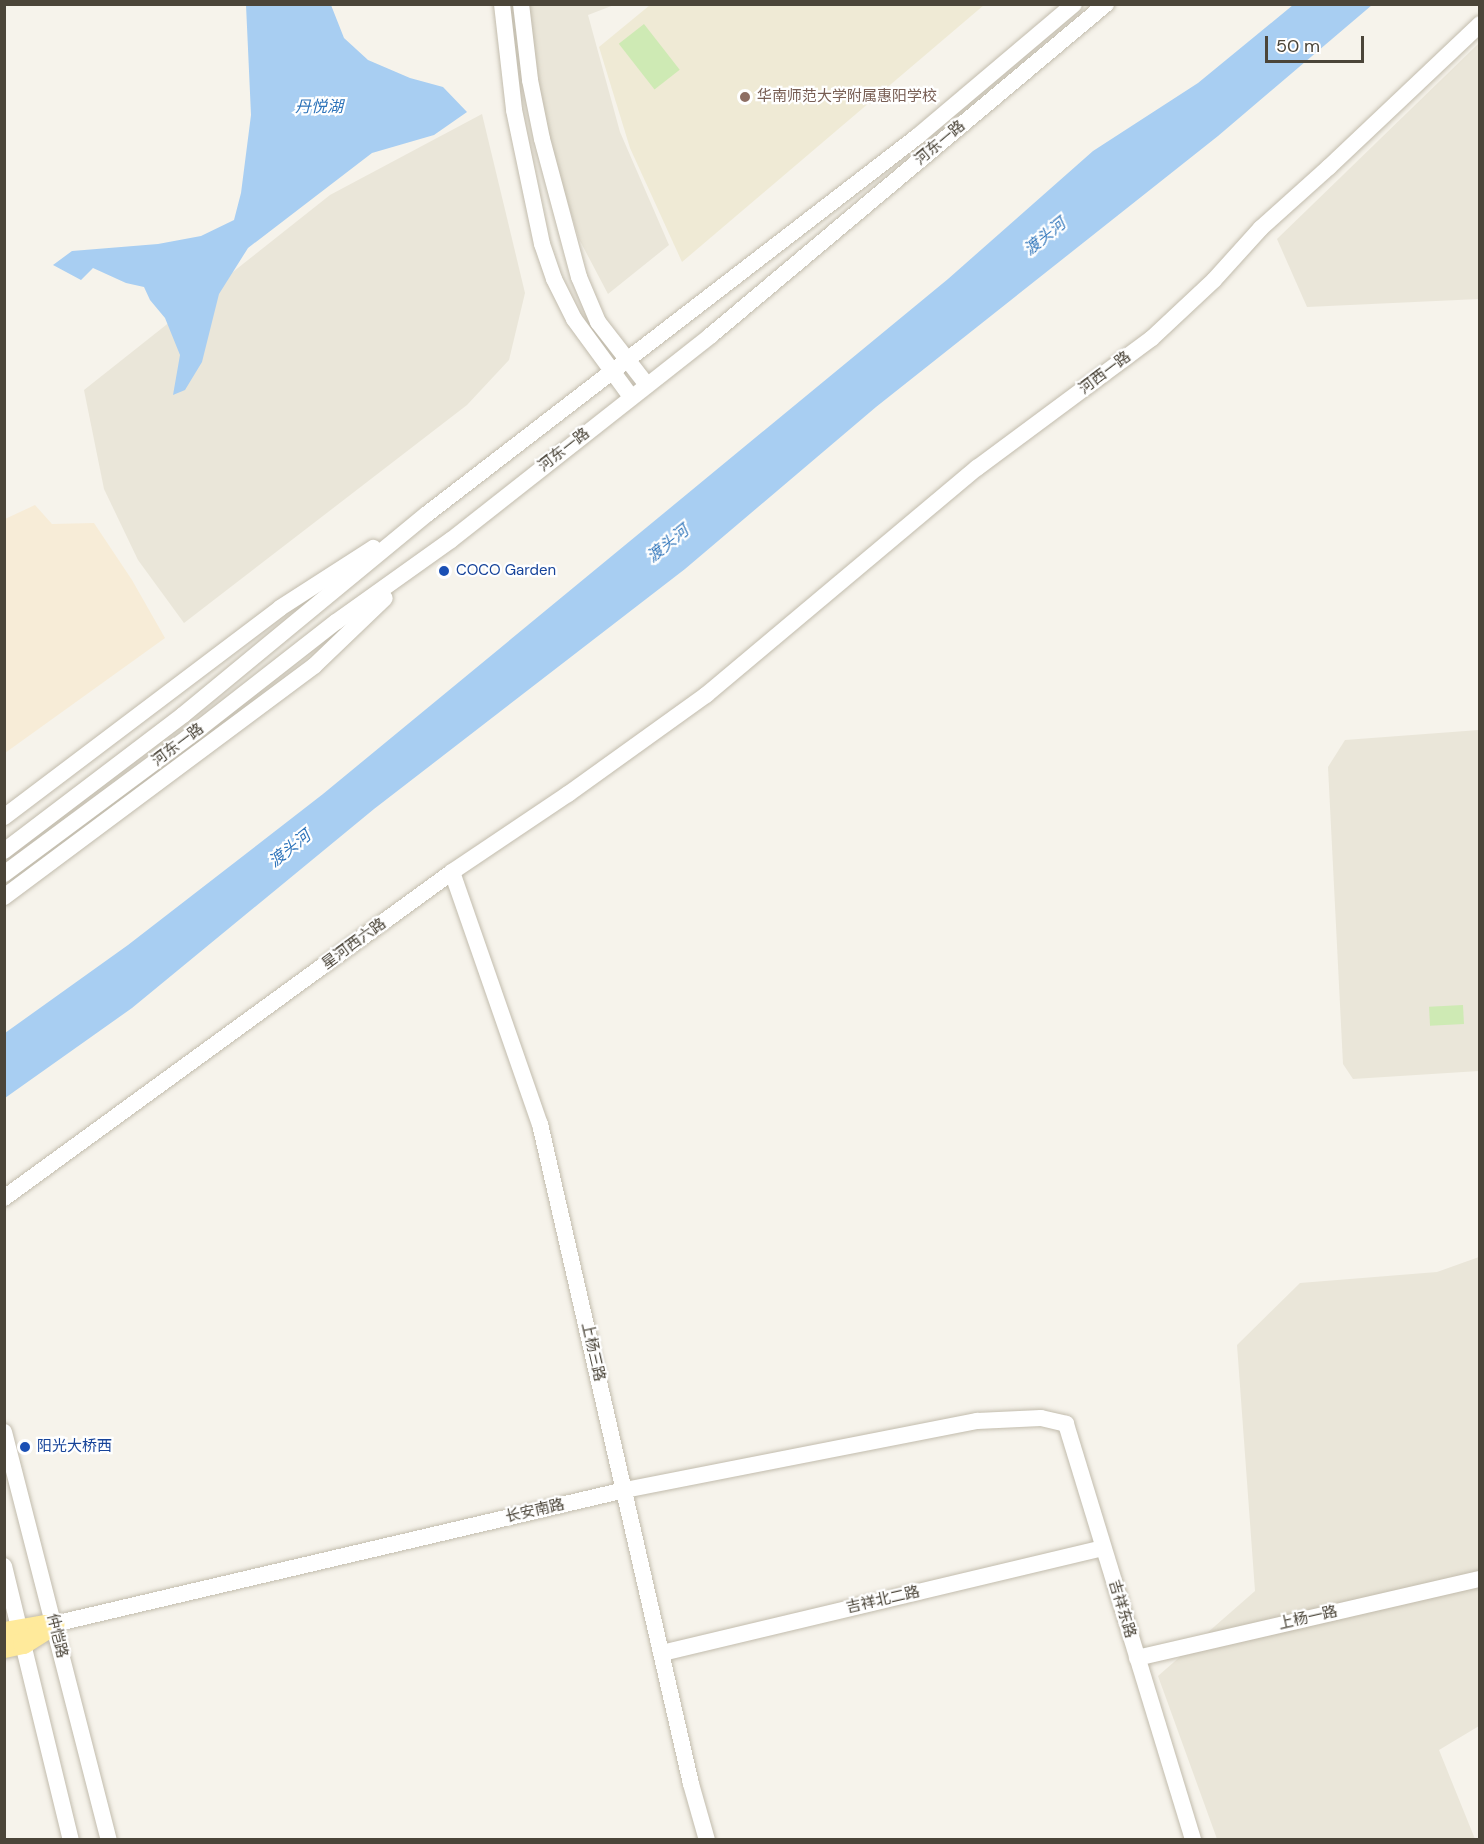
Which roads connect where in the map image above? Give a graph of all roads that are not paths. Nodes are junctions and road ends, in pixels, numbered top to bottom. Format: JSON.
{"nodes":[{"id":1,"x":502,"y":4,"type":"edge"},
{"id":2,"x":521,"y":4,"type":"edge"},
{"id":3,"x":1074,"y":4,"type":"edge"},
{"id":4,"x":1106,"y":4,"type":"edge"},
{"id":5,"x":1479,"y":24,"type":"edge"},
{"id":6,"x":627,"y":359,"type":"junction"},
{"id":7,"x":611,"y":371,"type":"junction"},
{"id":8,"x":647,"y":385,"type":"junction"},
{"id":9,"x":631,"y":397,"type":"junction"},
{"id":10,"x":427,"y":514,"type":"junction"},
{"id":11,"x":427,"y":558,"type":"junction"},
{"id":12,"x":706,"y":695,"type":"joint"},
{"id":13,"x":4,"y":817,"type":"edge"},
{"id":14,"x":4,"y":851,"type":"edge"},
{"id":15,"x":452,"y":872,"type":"junction"},
{"id":16,"x":4,"y":874,"type":"edge"},
{"id":17,"x":4,"y":897,"type":"edge"},
{"id":18,"x":4,"y":1198,"type":"edge"},
{"id":19,"x":1019,"y":1420,"type":"joint"},
{"id":20,"x":4,"y":1432,"type":"edge"},
{"id":21,"x":625,"y":1490,"type":"junction"},
{"id":22,"x":1104,"y":1548,"type":"junction"},
{"id":23,"x":4,"y":1566,"type":"edge"},
{"id":24,"x":1479,"y":1579,"type":"edge"},
{"id":25,"x":54,"y":1624,"type":"junction"},
{"id":26,"x":13,"y":1637,"type":"edge"},
{"id":27,"x":662,"y":1653,"type":"junction"},
{"id":28,"x":1137,"y":1658,"type":"junction"},
{"id":29,"x":71,"y":1839,"type":"edge"},
{"id":30,"x":109,"y":1839,"type":"edge"},
{"id":31,"x":707,"y":1839,"type":"edge"},
{"id":32,"x":1191,"y":1839,"type":"edge"}],
"edges":[{"from":1,"to":7,"type":"street"},
{"from":2,"to":6,"type":"street"},
{"from":3,"to":6,"type":"street","name":"河东一路"},
{"from":4,"to":8,"type":"street","name":"河东一路"},
{"from":5,"to":12,"type":"street","name":"河西一路"},
{"from":6,"to":7,"type":"street","name":"河东一路"},
{"from":6,"to":8,"type":"street"},
{"from":7,"to":9,"type":"street"},
{"from":7,"to":10,"type":"street","name":"河东一路"},
{"from":8,"to":9,"type":"street","name":"河东一路"},
{"from":9,"to":11,"type":"street","name":"河东一路"},
{"from":10,"to":13,"type":"street"},
{"from":10,"to":14,"type":"street","name":"河东一路"},
{"from":11,"to":16,"type":"street","name":"河东一路"},
{"from":11,"to":17,"type":"street"},
{"from":12,"to":15,"type":"street","name":"星河西六路"},
{"from":15,"to":18,"type":"street","name":"星河西六路"},
{"from":15,"to":21,"type":"street","name":"上杨三路"},
{"from":19,"to":21,"type":"street","name":"长安南路"},
{"from":19,"to":22,"type":"street","name":"吉祥东路"},
{"from":20,"to":25,"type":"street","name":"仲恺路"},
{"from":21,"to":25,"type":"street","name":"长安南路"},
{"from":21,"to":27,"type":"street","name":"上杨三路"},
{"from":22,"to":27,"type":"street","name":"吉祥北二路"},
{"from":22,"to":28,"type":"street","name":"吉祥东路"},
{"from":23,"to":26,"type":"street"},
{"from":24,"to":28,"type":"street","name":"上杨一路"},
{"from":25,"to":26,"type":"main road","name":"长安南路"},
{"from":25,"to":30,"type":"street","name":"仲恺路"},
{"from":26,"to":29,"type":"street"},
{"from":27,"to":31,"type":"street","name":"上杨三路"},
{"from":28,"to":32,"type":"street","name":"吉祥东路"}]}
